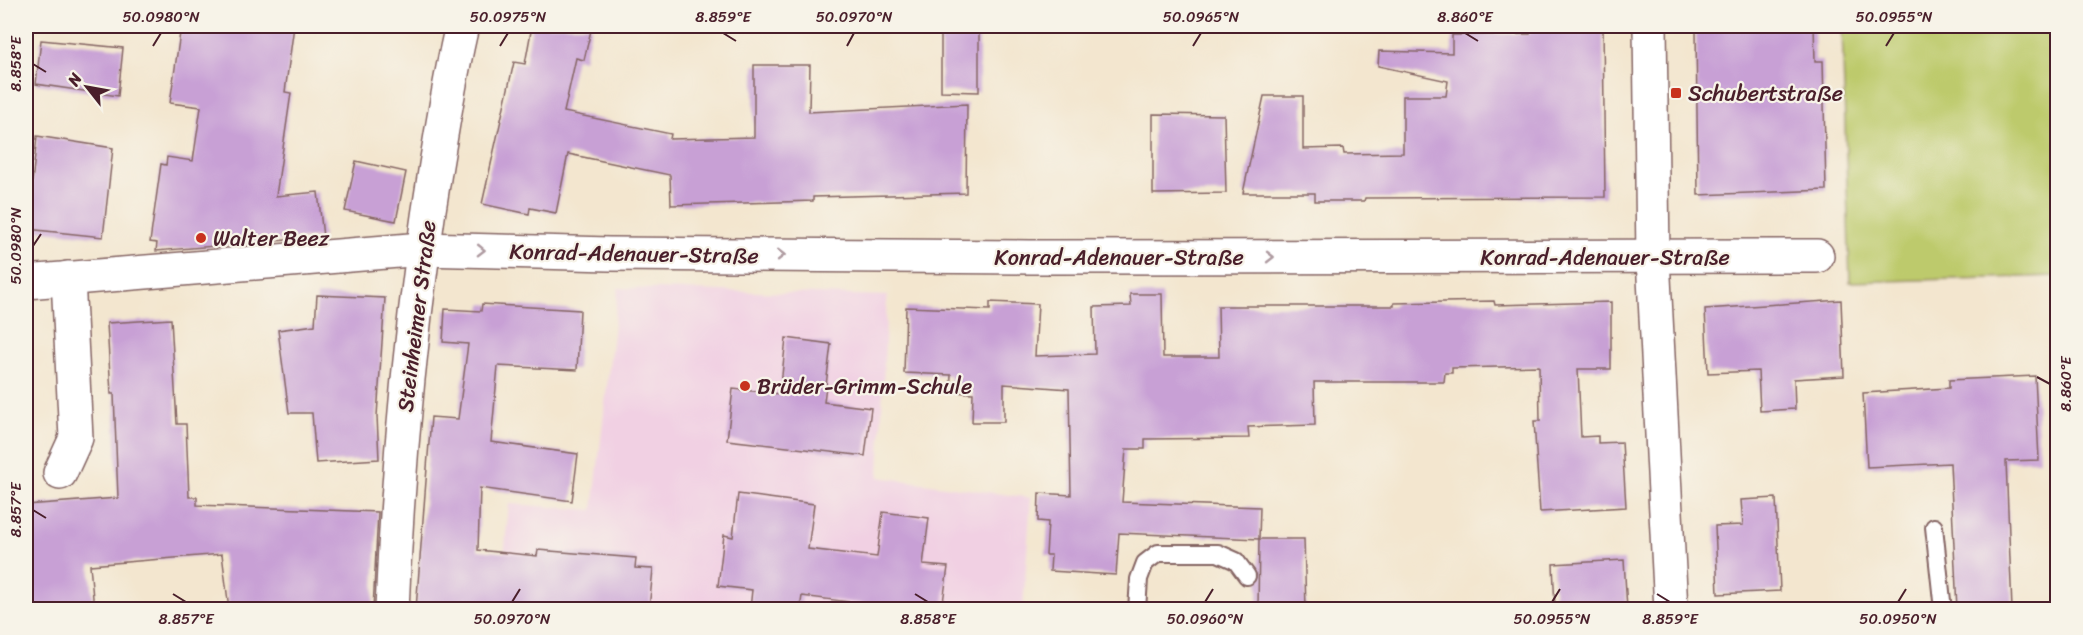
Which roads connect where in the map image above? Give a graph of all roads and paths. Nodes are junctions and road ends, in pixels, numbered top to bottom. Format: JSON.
{"nodes":[{"id":1,"x":462,"y":26,"type":"edge"},
{"id":2,"x":1650,"y":26,"type":"edge"},
{"id":3,"x":422,"y":249,"type":"junction"},
{"id":4,"x":1817,"y":256,"type":"dead end"},
{"id":5,"x":1653,"y":258,"type":"junction"},
{"id":6,"x":68,"y":278,"type":"junction"},
{"id":7,"x":26,"y":282,"type":"edge"},
{"id":8,"x":60,"y":473,"type":"dead end"},
{"id":9,"x":1934,"y":527,"type":"dead end"},
{"id":10,"x":1247,"y":576,"type":"dead end"},
{"id":11,"x":392,"y":609,"type":"edge"},
{"id":12,"x":1137,"y":609,"type":"edge"},
{"id":13,"x":1671,"y":609,"type":"edge"},
{"id":14,"x":1943,"y":609,"type":"edge"}],
"edges":[{"from":1,"to":3,"type":"street","name":"Steinheimer Straße"},
{"from":2,"to":5,"type":"street"},
{"from":3,"to":5,"type":"street","name":"Konrad-Adenauer-Straße","one_way":true},
{"from":3,"to":6,"type":"street","name":"Konrad-Adenauer-Straße"},
{"from":3,"to":11,"type":"street","name":"Steinheimer Straße"},
{"from":4,"to":5,"type":"street","name":"Konrad-Adenauer-Straße"},
{"from":5,"to":13,"type":"street"},
{"from":6,"to":7,"type":"street","name":"Konrad-Adenauer-Straße"},
{"from":6,"to":8,"type":"street"},
{"from":9,"to":14,"type":"lane"},
{"from":10,"to":12,"type":"lane"}]}
